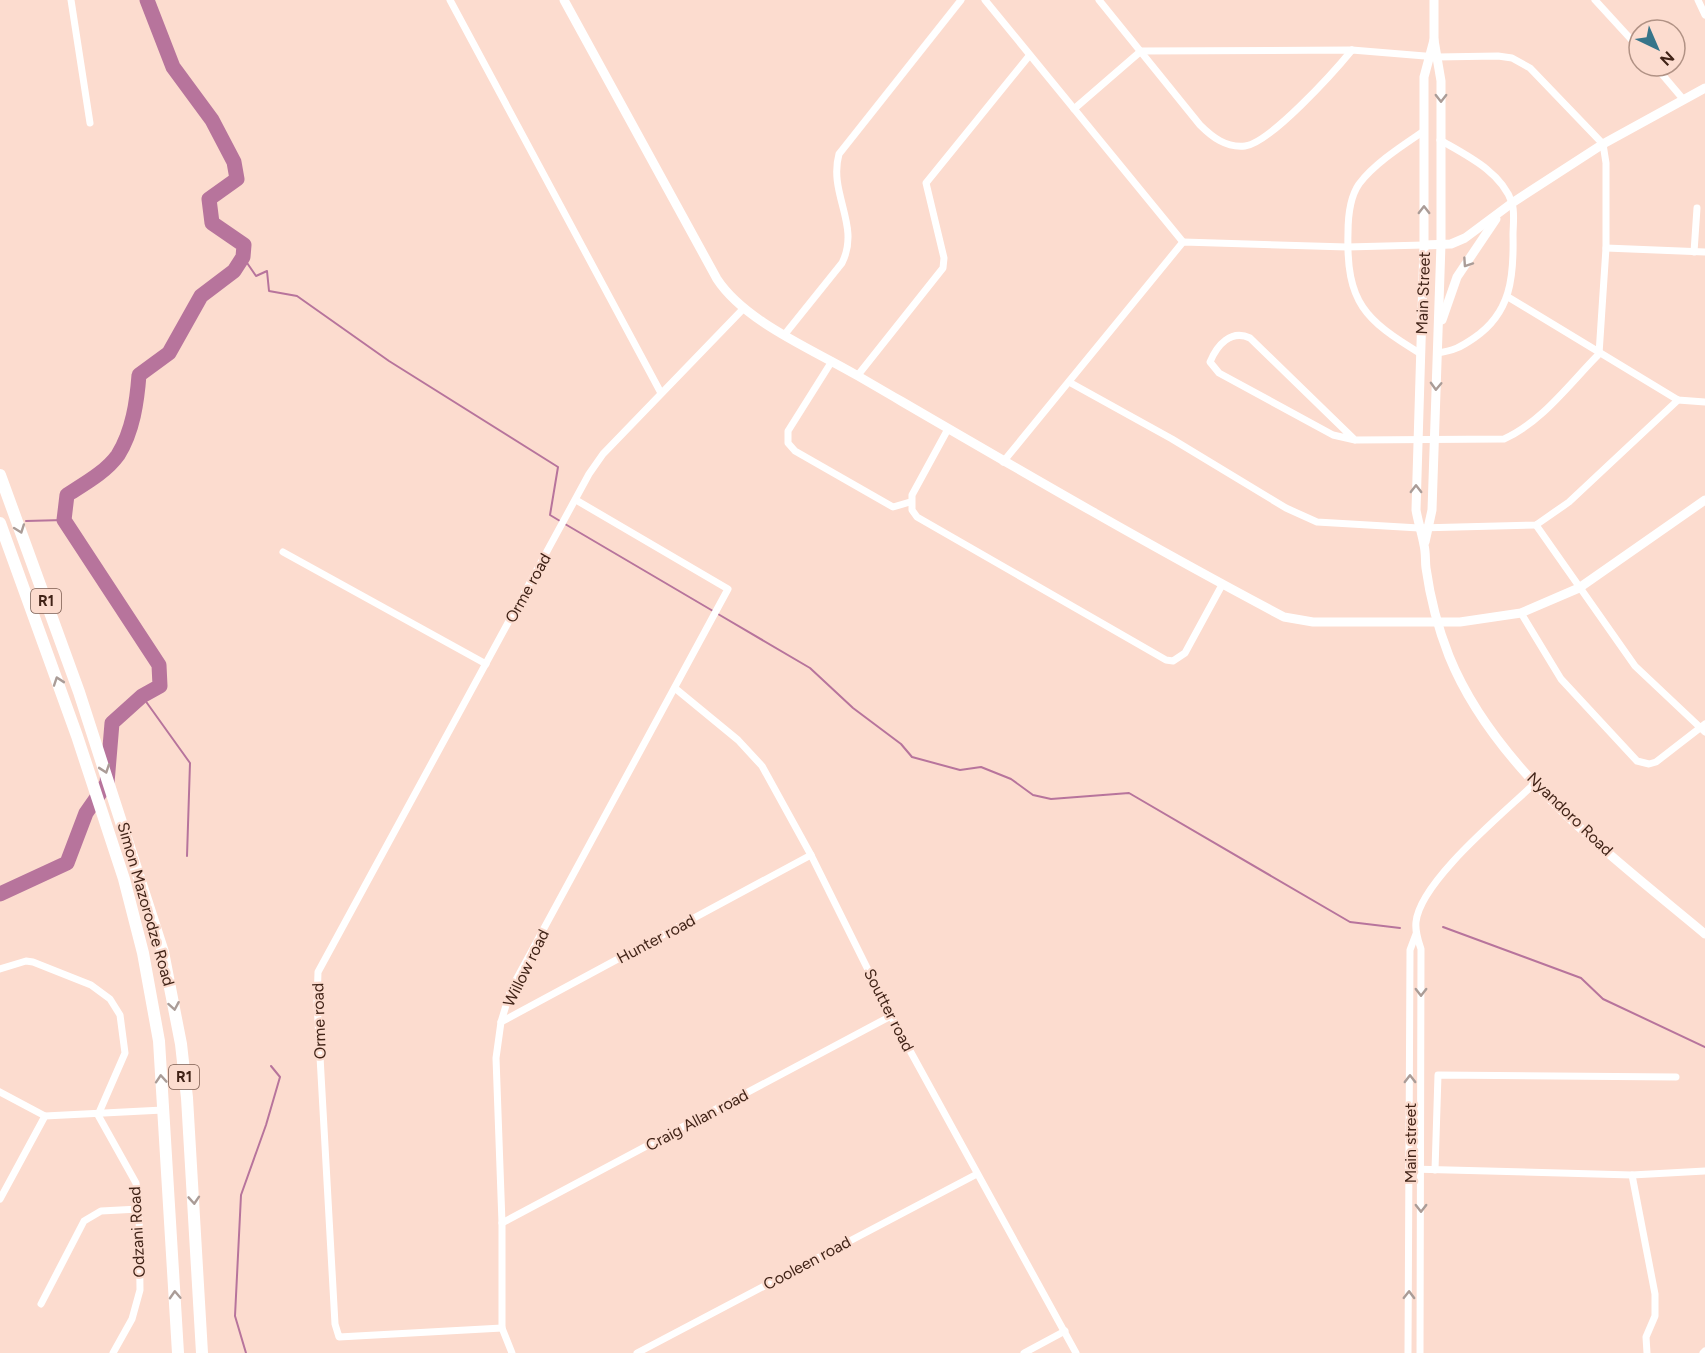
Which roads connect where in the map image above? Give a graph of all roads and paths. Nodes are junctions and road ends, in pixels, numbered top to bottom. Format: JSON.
{"nodes":[{"id":1,"x":71,"y":0,"type":"edge"},
{"id":2,"x":450,"y":0,"type":"edge"},
{"id":3,"x":564,"y":0,"type":"edge"},
{"id":4,"x":961,"y":0,"type":"edge"},
{"id":5,"x":985,"y":0,"type":"edge"},
{"id":6,"x":1099,"y":0,"type":"edge"},
{"id":7,"x":1434,"y":0,"type":"edge"},
{"id":8,"x":1595,"y":0,"type":"edge"},
{"id":9,"x":1698,"y":0,"type":"edge"},
{"id":10,"x":1705,"y":15,"type":"edge"},
{"id":11,"x":1627,"y":35,"type":"edge"},
{"id":12,"x":1352,"y":50,"type":"junction"},
{"id":13,"x":1141,"y":51,"type":"junction"},
{"id":14,"x":1029,"y":56,"type":"junction"},
{"id":15,"x":1433,"y":57,"type":"junction"},
{"id":16,"x":1665,"y":78,"type":"edge"},
{"id":17,"x":1704,"y":89,"type":"edge"},
{"id":18,"x":1683,"y":99,"type":"junction"},
{"id":19,"x":1074,"y":110,"type":"junction"},
{"id":20,"x":90,"y":123,"type":"dead end"},
{"id":21,"x":1424,"y":131,"type":"junction"},
{"id":22,"x":1440,"y":140,"type":"junction"},
{"id":23,"x":1603,"y":144,"type":"junction"},
{"id":24,"x":1512,"y":203,"type":"junction"},
{"id":25,"x":1697,"y":208,"type":"dead end"},
{"id":26,"x":1499,"y":214,"type":"junction"},
{"id":27,"x":1183,"y":242,"type":"junction"},
{"id":28,"x":1441,"y":244,"type":"junction"},
{"id":29,"x":1425,"y":245,"type":"junction"},
{"id":30,"x":1347,"y":247,"type":"junction"},
{"id":31,"x":1606,"y":248,"type":"junction"},
{"id":32,"x":1694,"y":252,"type":"junction"},
{"id":33,"x":1705,"y":252,"type":"edge"},
{"id":34,"x":1508,"y":297,"type":"junction"},
{"id":35,"x":744,"y":308,"type":"junction"},
{"id":36,"x":1439,"y":330,"type":"junction"},
{"id":37,"x":785,"y":334,"type":"junction"},
{"id":38,"x":1437,"y":353,"type":"junction"},
{"id":39,"x":1421,"y":354,"type":"junction"},
{"id":40,"x":1599,"y":354,"type":"junction"},
{"id":41,"x":832,"y":361,"type":"junction"},
{"id":42,"x":858,"y":375,"type":"junction"},
{"id":43,"x":1069,"y":382,"type":"junction"},
{"id":44,"x":661,"y":393,"type":"junction"},
{"id":45,"x":1678,"y":400,"type":"junction"},
{"id":46,"x":1705,"y":402,"type":"edge"},
{"id":47,"x":948,"y":429,"type":"junction"},
{"id":48,"x":1434,"y":439,"type":"junction"},
{"id":49,"x":1355,"y":440,"type":"junction"},
{"id":50,"x":1417,"y":440,"type":"junction"},
{"id":51,"x":1003,"y":462,"type":"junction"},
{"id":52,"x":0,"y":475,"type":"edge"},
{"id":53,"x":576,"y":500,"type":"junction"},
{"id":54,"x":910,"y":502,"type":"junction"},
{"id":55,"x":1703,"y":505,"type":"edge"},
{"id":56,"x":0,"y":523,"type":"edge"},
{"id":57,"x":1536,"y":525,"type":"junction"},
{"id":58,"x":1424,"y":528,"type":"junction"},
{"id":59,"x":4,"y":544,"type":"edge"},
{"id":60,"x":283,"y":552,"type":"dead end"},
{"id":61,"x":1222,"y":585,"type":"junction"},
{"id":62,"x":1579,"y":588,"type":"junction"},
{"id":63,"x":1521,"y":612,"type":"junction"},
{"id":64,"x":1438,"y":622,"type":"junction"},
{"id":65,"x":486,"y":664,"type":"junction"},
{"id":66,"x":1457,"y":674,"type":"joint"},
{"id":67,"x":676,"y":689,"type":"junction"},
{"id":68,"x":1704,"y":728,"type":"edge"},
{"id":69,"x":1535,"y":783,"type":"junction"},
{"id":70,"x":811,"y":855,"type":"junction"},
{"id":71,"x":1416,"y":934,"type":"junction"},
{"id":72,"x":1705,"y":934,"type":"edge"},
{"id":73,"x":0,"y":969,"type":"edge"},
{"id":74,"x":891,"y":1016,"type":"junction"},
{"id":75,"x":501,"y":1022,"type":"junction"},
{"id":76,"x":1676,"y":1077,"type":"dead end"},
{"id":77,"x":0,"y":1092,"type":"edge"},
{"id":78,"x":163,"y":1110,"type":"junction"},
{"id":79,"x":98,"y":1115,"type":"junction"},
{"id":80,"x":45,"y":1116,"type":"junction"},
{"id":81,"x":1410,"y":1169,"type":"junction"},
{"id":82,"x":1422,"y":1170,"type":"junction"},
{"id":83,"x":1435,"y":1170,"type":"junction"},
{"id":84,"x":1705,"y":1171,"type":"edge"},
{"id":85,"x":977,"y":1174,"type":"junction"},
{"id":86,"x":1632,"y":1175,"type":"junction"},
{"id":87,"x":0,"y":1199,"type":"edge"},
{"id":88,"x":139,"y":1209,"type":"junction"},
{"id":89,"x":502,"y":1223,"type":"junction"},
{"id":90,"x":41,"y":1304,"type":"dead end"},
{"id":91,"x":502,"y":1328,"type":"junction"},
{"id":92,"x":1065,"y":1331,"type":"junction"},
{"id":93,"x":113,"y":1353,"type":"edge"},
{"id":94,"x":178,"y":1353,"type":"edge"},
{"id":95,"x":202,"y":1353,"type":"edge"},
{"id":96,"x":512,"y":1353,"type":"edge"},
{"id":97,"x":637,"y":1353,"type":"edge"},
{"id":98,"x":1024,"y":1353,"type":"edge"},
{"id":99,"x":1076,"y":1353,"type":"edge"},
{"id":100,"x":1408,"y":1353,"type":"edge"},
{"id":101,"x":1420,"y":1353,"type":"edge"},
{"id":102,"x":1647,"y":1353,"type":"edge"}],
"edges":[{"from":1,"to":20,"type":"street"},
{"from":2,"to":44,"type":"street"},
{"from":3,"to":35,"type":"street"},
{"from":4,"to":37,"type":"street"},
{"from":5,"to":14,"type":"street"},
{"from":6,"to":13,"type":"street"},
{"from":7,"to":15,"type":"street","name":"Main Street"},
{"from":8,"to":11,"type":"street"},
{"from":9,"to":10,"type":"street"},
{"from":12,"to":13,"type":"street"},
{"from":12,"to":13,"type":"street"},
{"from":12,"to":15,"type":"street"},
{"from":13,"to":19,"type":"street"},
{"from":14,"to":19,"type":"street"},
{"from":14,"to":42,"type":"street"},
{"from":15,"to":21,"type":"street","name":"Main Street"},
{"from":15,"to":22,"type":"street","name":"Main Street","one_way":true},
{"from":15,"to":23,"type":"street"},
{"from":16,"to":18,"type":"street"},
{"from":17,"to":18,"type":"street"},
{"from":18,"to":23,"type":"street"},
{"from":19,"to":27,"type":"street"},
{"from":29,"to":21,"type":"street","name":"Main Street","one_way":true},
{"from":21,"to":30,"type":"street"},
{"from":22,"to":24,"type":"street"},
{"from":22,"to":28,"type":"street","name":"Main Street"},
{"from":23,"to":24,"type":"street"},
{"from":23,"to":31,"type":"street"},
{"from":24,"to":26,"type":"street"},
{"from":24,"to":34,"type":"street"},
{"from":25,"to":32,"type":"street"},
{"from":26,"to":28,"type":"street"},
{"from":26,"to":36,"type":"street","one_way":true},
{"from":27,"to":30,"type":"street"},
{"from":27,"to":43,"type":"street"},
{"from":28,"to":29,"type":"street"},
{"from":28,"to":36,"type":"street","name":"Main Street"},
{"from":29,"to":30,"type":"street"},
{"from":29,"to":39,"type":"street","name":"Main Street"},
{"from":30,"to":39,"type":"street"},
{"from":31,"to":32,"type":"street"},
{"from":31,"to":40,"type":"street"},
{"from":32,"to":33,"type":"street"},
{"from":34,"to":38,"type":"street"},
{"from":34,"to":40,"type":"street"},
{"from":35,"to":37,"type":"street"},
{"from":35,"to":44,"type":"street"},
{"from":36,"to":38,"type":"street","name":"Main Street"},
{"from":37,"to":41,"type":"street"},
{"from":38,"to":48,"type":"street","name":"Main Street","one_way":true},
{"from":39,"to":50,"type":"street","name":"Main Street"},
{"from":40,"to":45,"type":"street"},
{"from":40,"to":48,"type":"street"},
{"from":41,"to":42,"type":"street"},
{"from":41,"to":54,"type":"street"},
{"from":42,"to":47,"type":"street"},
{"from":43,"to":51,"type":"street"},
{"from":43,"to":58,"type":"street"},
{"from":44,"to":53,"type":"street"},
{"from":45,"to":46,"type":"street"},
{"from":45,"to":57,"type":"street"},
{"from":47,"to":51,"type":"street"},
{"from":47,"to":54,"type":"street"},
{"from":48,"to":50,"type":"street"},
{"from":48,"to":58,"type":"street","name":"Main Street"},
{"from":49,"to":49,"type":"street"},
{"from":49,"to":50,"type":"street"},
{"from":58,"to":50,"type":"street","name":"Main Street","one_way":true},
{"from":51,"to":61,"type":"street"},
{"from":52,"to":95,"type":"highway","name":"Simon Mazorodze Road","number":"R1","one_way":true},
{"from":53,"to":65,"type":"street","name":"Orme road"},
{"from":53,"to":67,"type":"street","name":"Willow road"},
{"from":54,"to":61,"type":"street"},
{"from":55,"to":62,"type":"street"},
{"from":56,"to":59,"type":"highway","name":"Simon Mazorodze Road","number":"R1"},
{"from":57,"to":58,"type":"street"},
{"from":57,"to":62,"type":"street"},
{"from":58,"to":64,"type":"street","name":"Main Street"},
{"from":78,"to":59,"type":"highway","name":"Simon Mazorodze Road","number":"R1","one_way":true},
{"from":60,"to":65,"type":"street"},
{"from":61,"to":64,"type":"street"},
{"from":62,"to":63,"type":"street"},
{"from":62,"to":68,"type":"street"},
{"from":63,"to":64,"type":"street"},
{"from":63,"to":68,"type":"street"},
{"from":64,"to":66,"type":"street","name":"Main Street"},
{"from":65,"to":91,"type":"street","name":"Orme road"},
{"from":66,"to":69,"type":"street","name":"Nyandoro Road"},
{"from":67,"to":70,"type":"street","name":"Soutter road"},
{"from":67,"to":75,"type":"street","name":"Willow road"},
{"from":69,"to":71,"type":"street","name":"Main street"},
{"from":69,"to":72,"type":"street","name":"Nyandoro Road"},
{"from":70,"to":74,"type":"street","name":"Soutter road"},
{"from":70,"to":75,"type":"street","name":"Hunter road"},
{"from":81,"to":71,"type":"street","name":"Main street","one_way":true},
{"from":71,"to":82,"type":"street","name":"Main street","one_way":true},
{"from":73,"to":79,"type":"street"},
{"from":74,"to":85,"type":"street","name":"Soutter road"},
{"from":74,"to":89,"type":"street","name":"Craig Allan road"},
{"from":75,"to":89,"type":"street","name":"Willow road"},
{"from":76,"to":83,"type":"street"},
{"from":77,"to":80,"type":"street"},
{"from":78,"to":79,"type":"street"},
{"from":94,"to":78,"type":"highway","number":"R1","one_way":true},
{"from":79,"to":80,"type":"street"},
{"from":79,"to":88,"type":"street","name":"Odzani Road"},
{"from":80,"to":87,"type":"street"},
{"from":81,"to":82,"type":"street"},
{"from":100,"to":81,"type":"street","name":"Main street","one_way":true},
{"from":82,"to":83,"type":"street"},
{"from":82,"to":101,"type":"street","name":"Main street","one_way":true},
{"from":83,"to":86,"type":"street"},
{"from":84,"to":86,"type":"street"},
{"from":85,"to":92,"type":"street","name":"Soutter road"},
{"from":85,"to":97,"type":"street","name":"Cooleen road"},
{"from":86,"to":102,"type":"street"},
{"from":88,"to":90,"type":"street"},
{"from":88,"to":93,"type":"street","name":"Odzani Road"},
{"from":89,"to":91,"type":"street","name":"Willow road"},
{"from":91,"to":96,"type":"street","name":"Willow road"},
{"from":92,"to":98,"type":"street"},
{"from":92,"to":99,"type":"street","name":"Soutter road"}]}
